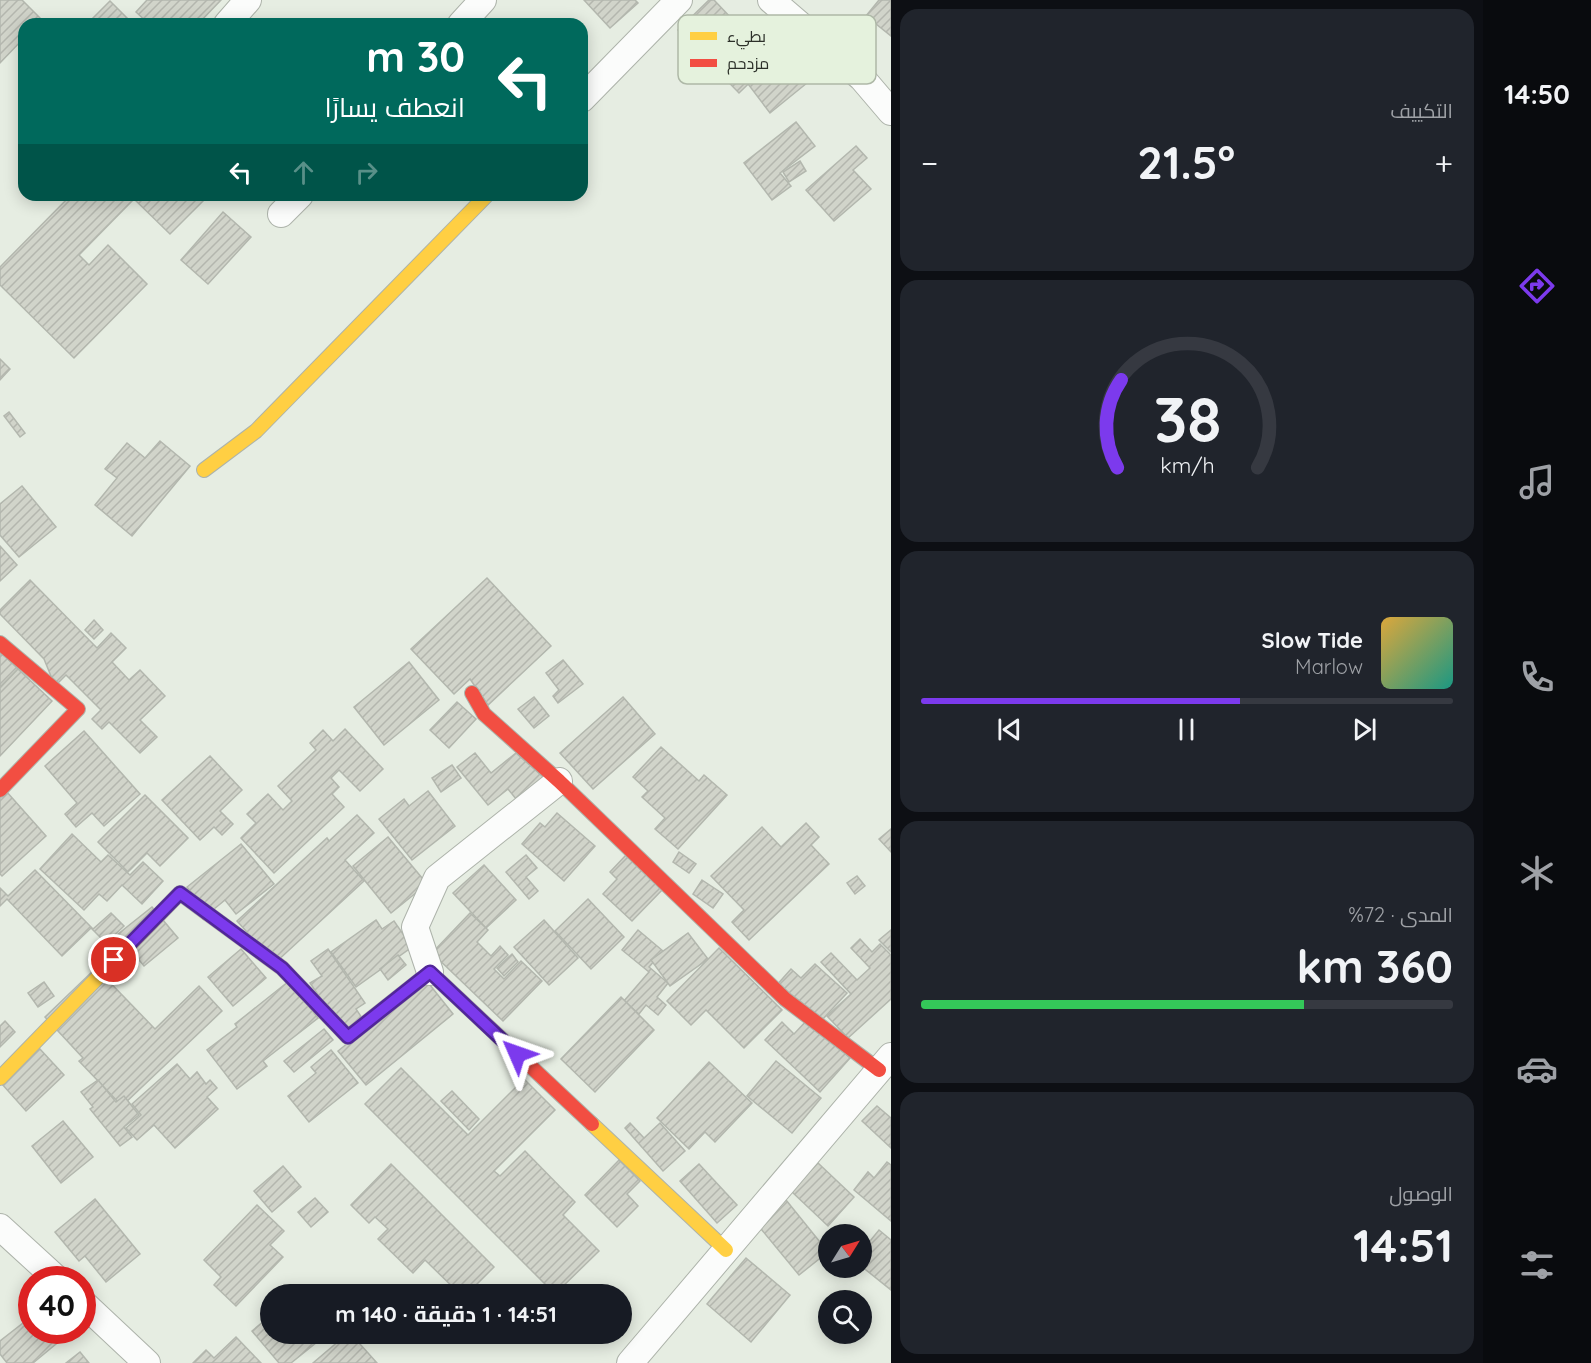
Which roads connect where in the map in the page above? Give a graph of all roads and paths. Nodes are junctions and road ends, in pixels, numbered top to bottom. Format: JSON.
{"nodes":[{"id":1,"x":248,"y":0,"type":"edge"},
{"id":2,"x":483,"y":0,"type":"edge"},
{"id":3,"x":679,"y":0,"type":"edge"},
{"id":4,"x":771,"y":0,"type":"edge"},
{"id":5,"x":788,"y":15,"type":"edge"},
{"id":6,"x":232,"y":18,"type":"edge"},
{"id":7,"x":466,"y":18,"type":"edge"},
{"id":8,"x":867,"y":84,"type":"edge"},
{"id":9,"x":588,"y":93,"type":"edge"},
{"id":10,"x":891,"y":112,"type":"edge"},
{"id":11,"x":294,"y":201,"type":"edge"},
{"id":12,"x":481,"y":201,"type":"edge"},
{"id":13,"x":281,"y":214,"type":"dead end"},
{"id":14,"x":204,"y":470,"type":"dead end"},
{"id":15,"x":0,"y":643,"type":"edge"},
{"id":16,"x":472,"y":693,"type":"dead end"},
{"id":17,"x":559,"y":781,"type":"junction"},
{"id":18,"x":0,"y":790,"type":"edge"},
{"id":19,"x":430,"y":972,"type":"junction"},
{"id":20,"x":885,"y":1063,"type":"edge"},
{"id":21,"x":0,"y":1078,"type":"edge"},
{"id":22,"x":0,"y":1227,"type":"edge"},
{"id":23,"x":726,"y":1250,"type":"junction"},
{"id":24,"x":43,"y":1266,"type":"edge"},
{"id":25,"x":96,"y":1315,"type":"edge"},
{"id":26,"x":147,"y":1363,"type":"edge"},
{"id":27,"x":630,"y":1363,"type":"edge"}],
"edges":[{"from":1,"to":6,"type":"street"},
{"from":2,"to":7,"type":"street"},
{"from":3,"to":9,"type":"street"},
{"from":4,"to":5,"type":"street"},
{"from":8,"to":10,"type":"street"},
{"from":11,"to":13,"type":"street"},
{"from":12,"to":14,"type":"street"},
{"from":15,"to":18,"type":"street"},
{"from":16,"to":17,"type":"street"},
{"from":17,"to":19,"type":"street"},
{"from":17,"to":20,"type":"street"},
{"from":19,"to":21,"type":"street"},
{"from":19,"to":23,"type":"street"},
{"from":20,"to":23,"type":"street"},
{"from":22,"to":24,"type":"street"},
{"from":23,"to":27,"type":"street"},
{"from":25,"to":26,"type":"street"}]}
